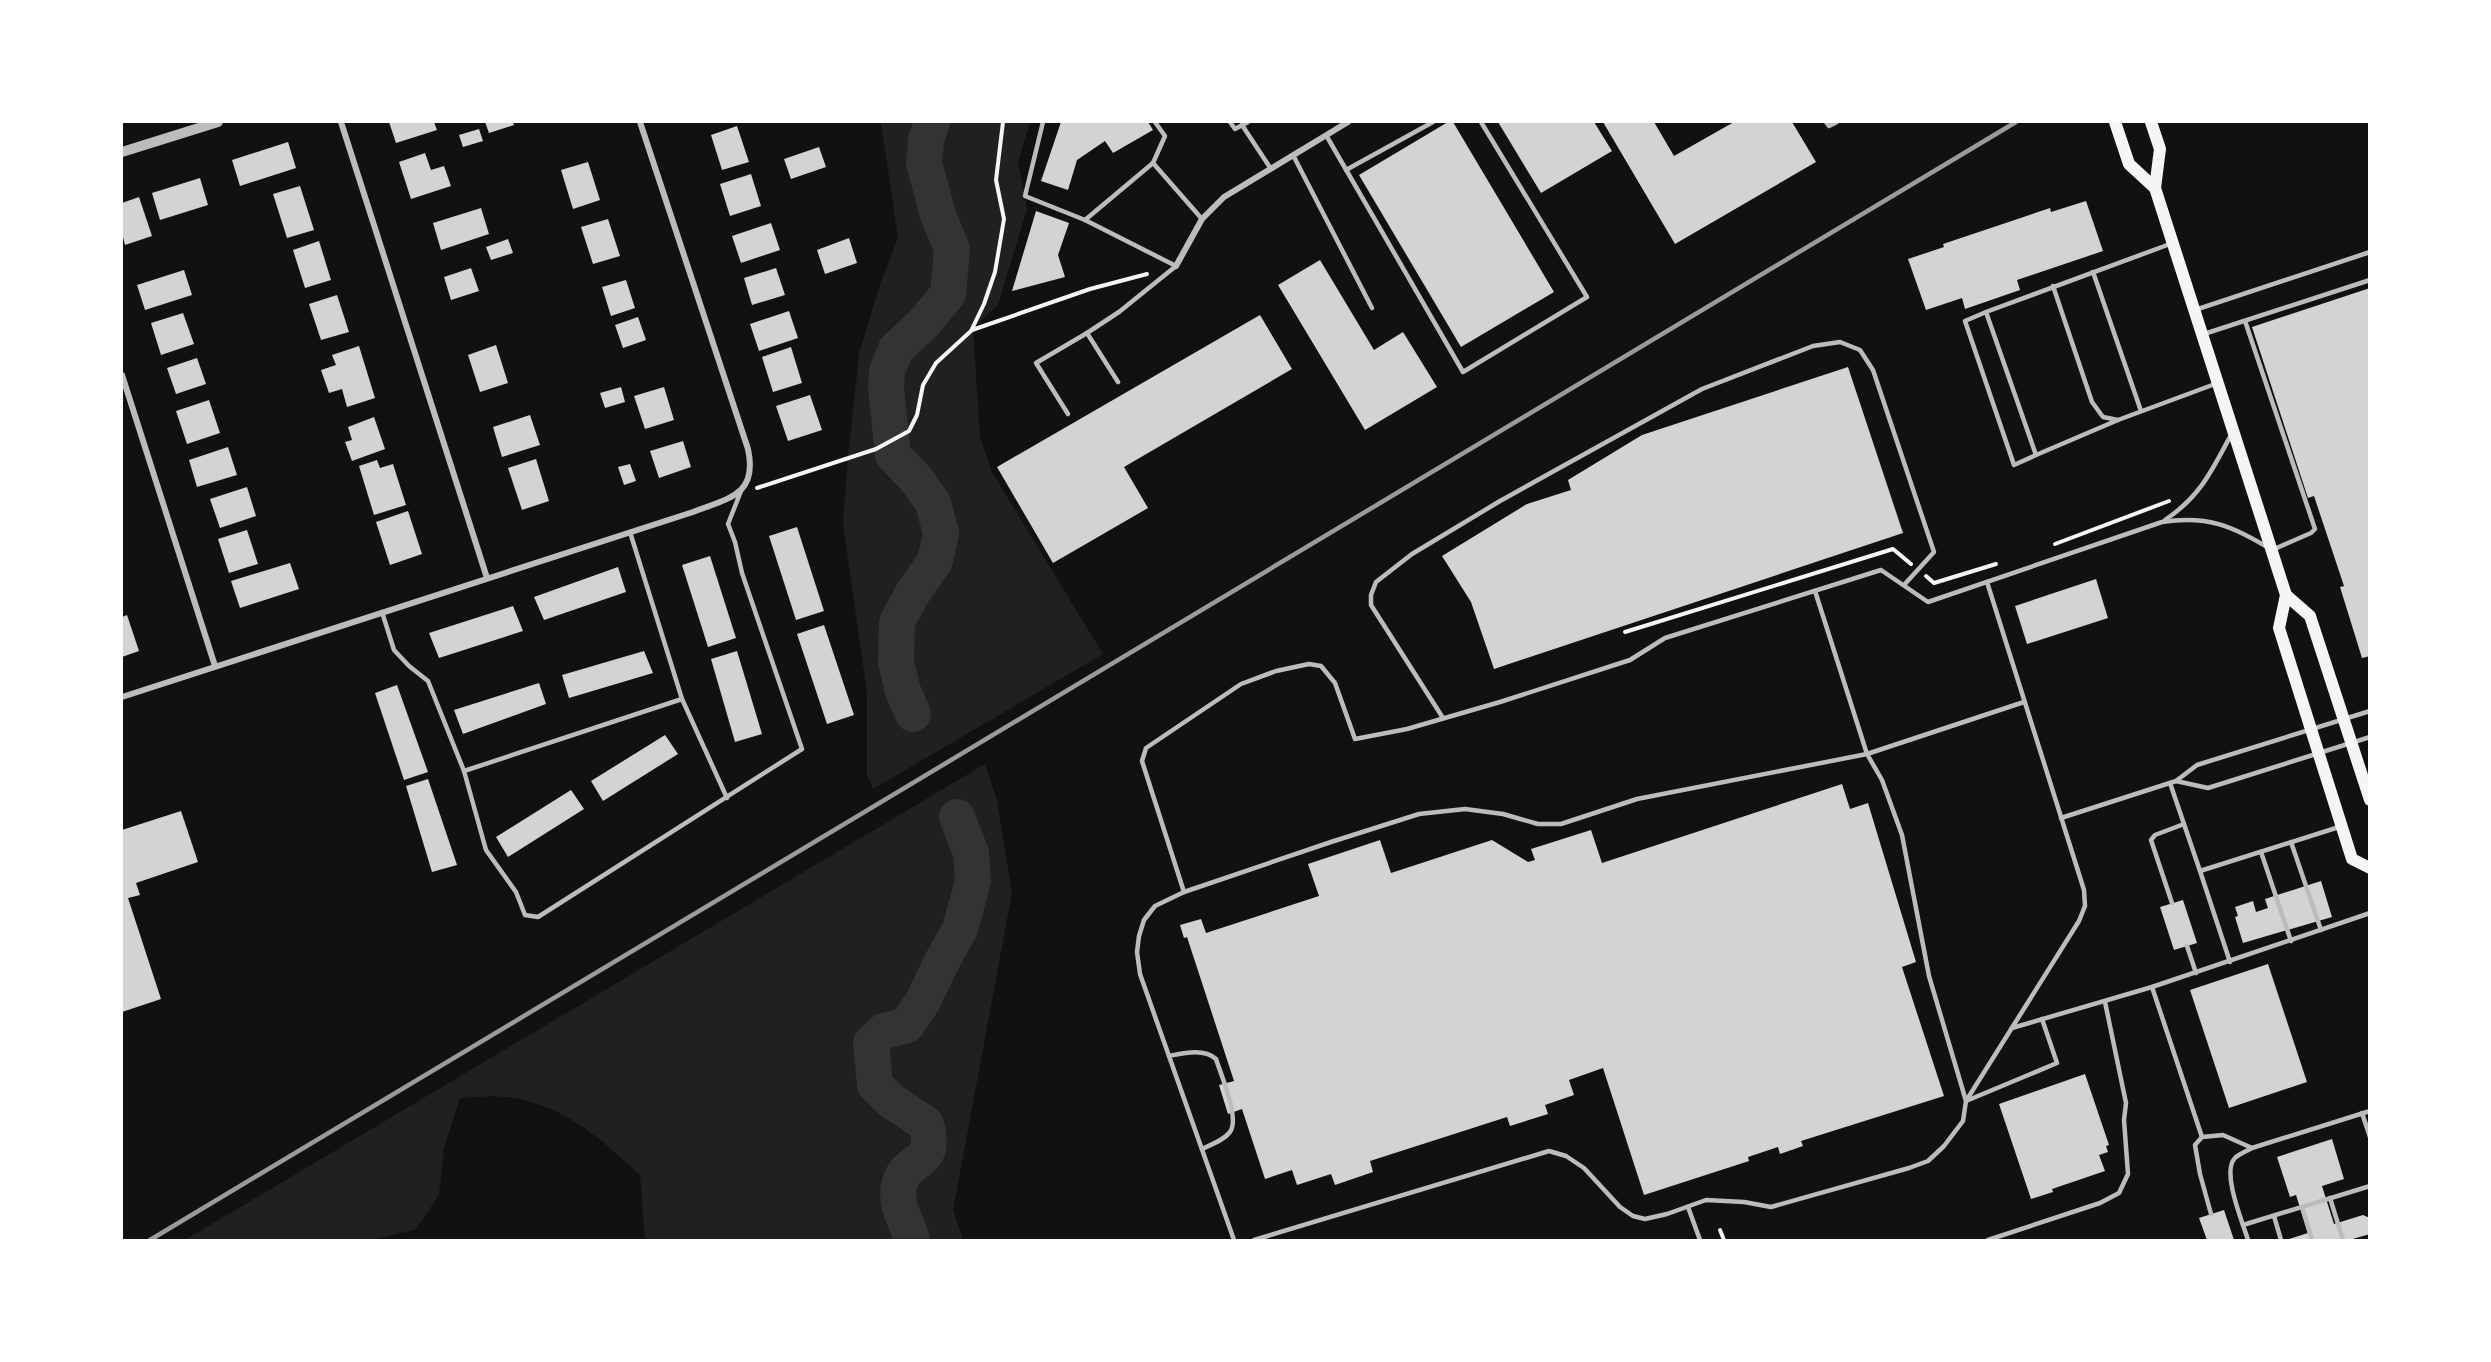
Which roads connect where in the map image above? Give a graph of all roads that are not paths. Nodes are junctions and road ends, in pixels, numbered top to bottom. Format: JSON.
{"nodes":[{"id":1,"x":218,"y":122,"type":"edge"},
{"id":2,"x":341,"y":122,"type":"edge"},
{"id":3,"x":640,"y":122,"type":"edge"},
{"id":4,"x":1043,"y":122,"type":"edge"},
{"id":5,"x":1155,"y":122,"type":"edge"},
{"id":6,"x":1230,"y":122,"type":"edge"},
{"id":7,"x":1248,"y":122,"type":"edge"},
{"id":8,"x":1348,"y":122,"type":"edge"},
{"id":9,"x":1433,"y":122,"type":"edge"},
{"id":10,"x":1481,"y":122,"type":"edge"},
{"id":11,"x":1826,"y":122,"type":"edge"},
{"id":12,"x":1837,"y":122,"type":"edge"},
{"id":13,"x":2115,"y":122,"type":"edge"},
{"id":14,"x":2151,"y":122,"type":"edge"},
{"id":15,"x":1242,"y":125,"type":"junction"},
{"id":16,"x":1326,"y":135,"type":"junction"},
{"id":17,"x":122,"y":152,"type":"edge"},
{"id":18,"x":1293,"y":155,"type":"junction"},
{"id":19,"x":1153,"y":163,"type":"junction"},
{"id":20,"x":1270,"y":169,"type":"junction"},
{"id":21,"x":1346,"y":170,"type":"junction"},
{"id":22,"x":2155,"y":188,"type":"junction"},
{"id":23,"x":1202,"y":219,"type":"junction"},
{"id":24,"x":1085,"y":220,"type":"junction"},
{"id":25,"x":2173,"y":243,"type":"junction"},
{"id":26,"x":2370,"y":252,"type":"edge"},
{"id":27,"x":1176,"y":266,"type":"junction"},
{"id":28,"x":2093,"y":272,"type":"junction"},
{"id":29,"x":2370,"y":280,"type":"edge"},
{"id":30,"x":2053,"y":286,"type":"junction"},
{"id":31,"x":1372,"y":308,"type":"dead end"},
{"id":32,"x":2194,"y":310,"type":"junction"},
{"id":33,"x":1986,"y":312,"type":"junction"},
{"id":34,"x":2245,"y":321,"type":"junction"},
{"id":35,"x":1088,"y":333,"type":"junction"},
{"id":36,"x":2202,"y":335,"type":"junction"},
{"id":37,"x":122,"y":375,"type":"edge"},
{"id":38,"x":1118,"y":382,"type":"dead end"},
{"id":39,"x":2218,"y":383,"type":"junction"},
{"id":40,"x":2141,"y":411,"type":"junction"},
{"id":41,"x":1068,"y":414,"type":"dead end"},
{"id":42,"x":2118,"y":420,"type":"junction"},
{"id":43,"x":2233,"y":431,"type":"junction"},
{"id":44,"x":2036,"y":455,"type":"junction"},
{"id":45,"x":741,"y":491,"type":"junction"},
{"id":46,"x":2162,"y":522,"type":"junction"},
{"id":47,"x":630,"y":532,"type":"junction"},
{"id":48,"x":2272,"y":550,"type":"junction"},
{"id":49,"x":487,"y":578,"type":"junction"},
{"id":50,"x":1987,"y":582,"type":"junction"},
{"id":51,"x":1904,"y":585,"type":"junction"},
{"id":52,"x":1815,"y":591,"type":"junction"},
{"id":53,"x":2286,"y":595,"type":"junction"},
{"id":54,"x":382,"y":612,"type":"junction"},
{"id":55,"x":215,"y":666,"type":"junction"},
{"id":56,"x":122,"y":697,"type":"edge"},
{"id":57,"x":682,"y":699,"type":"junction"},
{"id":58,"x":2024,"y":702,"type":"junction"},
{"id":59,"x":2370,"y":711,"type":"edge"},
{"id":60,"x":1443,"y":718,"type":"junction"},
{"id":61,"x":2344,"y":720,"type":"junction"},
{"id":62,"x":2312,"y":730,"type":"junction"},
{"id":63,"x":2370,"y":737,"type":"edge"},
{"id":64,"x":2351,"y":743,"type":"junction"},
{"id":65,"x":1867,"y":754,"type":"junction"},
{"id":66,"x":2319,"y":754,"type":"junction"},
{"id":67,"x":464,"y":771,"type":"junction"},
{"id":68,"x":2173,"y":782,"type":"junction"},
{"id":69,"x":727,"y":798,"type":"junction"},
{"id":70,"x":2370,"y":800,"type":"edge"},
{"id":71,"x":2061,"y":818,"type":"junction"},
{"id":72,"x":2184,"y":824,"type":"junction"},
{"id":73,"x":2342,"y":826,"type":"junction"},
{"id":74,"x":2291,"y":842,"type":"junction"},
{"id":75,"x":2261,"y":852,"type":"junction"},
{"id":76,"x":2370,"y":868,"type":"edge"},
{"id":77,"x":2200,"y":871,"type":"junction"},
{"id":78,"x":1184,"y":892,"type":"junction"},
{"id":79,"x":2172,"y":903,"type":"dead end"},
{"id":80,"x":2370,"y":913,"type":"edge"},
{"id":81,"x":2321,"y":930,"type":"junction"},
{"id":82,"x":2291,"y":941,"type":"junction"},
{"id":83,"x":2187,"y":946,"type":"dead end"},
{"id":84,"x":2230,"y":962,"type":"junction"},
{"id":85,"x":2196,"y":973,"type":"junction"},
{"id":86,"x":2152,"y":987,"type":"junction"},
{"id":87,"x":2105,"y":1002,"type":"junction"},
{"id":88,"x":2042,"y":1019,"type":"junction"},
{"id":89,"x":2011,"y":1028,"type":"junction"},
{"id":90,"x":1169,"y":1056,"type":"junction"},
{"id":91,"x":1966,"y":1101,"type":"junction"},
{"id":92,"x":2370,"y":1111,"type":"edge"},
{"id":93,"x":2362,"y":1113,"type":"junction"},
{"id":94,"x":2202,"y":1137,"type":"junction"},
{"id":95,"x":2370,"y":1137,"type":"edge"},
{"id":96,"x":2252,"y":1148,"type":"junction"},
{"id":97,"x":1202,"y":1149,"type":"junction"},
{"id":98,"x":2370,"y":1186,"type":"edge"},
{"id":99,"x":2330,"y":1198,"type":"junction"},
{"id":100,"x":1688,"y":1207,"type":"junction"},
{"id":101,"x":2302,"y":1207,"type":"junction"},
{"id":102,"x":2211,"y":1214,"type":"dead end"},
{"id":103,"x":2274,"y":1216,"type":"junction"},
{"id":104,"x":2243,"y":1225,"type":"junction"},
{"id":105,"x":1234,"y":1240,"type":"edge"},
{"id":106,"x":1254,"y":1240,"type":"edge"},
{"id":107,"x":1700,"y":1240,"type":"edge"},
{"id":108,"x":1988,"y":1240,"type":"edge"},
{"id":109,"x":2248,"y":1240,"type":"edge"},
{"id":110,"x":2281,"y":1240,"type":"edge"},
{"id":111,"x":2313,"y":1240,"type":"edge"},
{"id":112,"x":2343,"y":1240,"type":"edge"}],
"edges":[{"from":1,"to":17,"type":"street"},
{"from":2,"to":49,"type":"street"},
{"from":3,"to":45,"type":"street"},
{"from":4,"to":24,"type":"lane"},
{"from":5,"to":19,"type":"lane"},
{"from":6,"to":15,"type":"lane"},
{"from":7,"to":15,"type":"lane"},
{"from":8,"to":16,"type":"street"},
{"from":9,"to":21,"type":"lane"},
{"from":10,"to":21,"type":"lane"},
{"from":11,"to":12,"type":"lane"},
{"from":13,"to":22,"type":"main road"},
{"from":14,"to":22,"type":"main road"},
{"from":15,"to":20,"type":"lane"},
{"from":16,"to":18,"type":"street"},
{"from":16,"to":21,"type":"lane"},
{"from":18,"to":20,"type":"street"},
{"from":18,"to":31,"type":"lane"},
{"from":19,"to":23,"type":"lane"},
{"from":19,"to":24,"type":"lane"},
{"from":20,"to":23,"type":"street"},
{"from":22,"to":25,"type":"main road"},
{"from":23,"to":27,"type":"street"},
{"from":24,"to":27,"type":"lane"},
{"from":25,"to":28,"type":"lane"},
{"from":25,"to":32,"type":"main road"},
{"from":26,"to":32,"type":"lane"},
{"from":27,"to":35,"type":"lane"},
{"from":28,"to":30,"type":"lane"},
{"from":28,"to":40,"type":"lane"},
{"from":29,"to":34,"type":"lane"},
{"from":30,"to":33,"type":"lane"},
{"from":30,"to":42,"type":"lane"},
{"from":32,"to":36,"type":"main road"},
{"from":33,"to":44,"type":"lane"},
{"from":33,"to":44,"type":"lane"},
{"from":34,"to":36,"type":"lane"},
{"from":34,"to":48,"type":"lane"},
{"from":35,"to":38,"type":"lane"},
{"from":35,"to":41,"type":"lane"},
{"from":36,"to":39,"type":"main road"},
{"from":37,"to":55,"type":"street"},
{"from":39,"to":40,"type":"lane"},
{"from":39,"to":43,"type":"main road"},
{"from":40,"to":42,"type":"lane"},
{"from":42,"to":44,"type":"lane"},
{"from":43,"to":46,"type":"lane"},
{"from":43,"to":48,"type":"main road"},
{"from":45,"to":47,"type":"street"},
{"from":45,"to":69,"type":"lane"},
{"from":46,"to":48,"type":"lane"},
{"from":46,"to":50,"type":"lane"},
{"from":47,"to":49,"type":"street"},
{"from":47,"to":57,"type":"lane"},
{"from":48,"to":53,"type":"main road"},
{"from":49,"to":54,"type":"street"},
{"from":50,"to":51,"type":"lane"},
{"from":50,"to":58,"type":"lane"},
{"from":51,"to":52,"type":"lane"},
{"from":51,"to":60,"type":"lane"},
{"from":52,"to":60,"type":"lane"},
{"from":52,"to":65,"type":"lane"},
{"from":53,"to":61,"type":"main road"},
{"from":53,"to":62,"type":"main road"},
{"from":54,"to":55,"type":"street"},
{"from":54,"to":67,"type":"lane"},
{"from":55,"to":56,"type":"street"},
{"from":57,"to":67,"type":"lane"},
{"from":57,"to":69,"type":"lane"},
{"from":58,"to":65,"type":"lane"},
{"from":58,"to":71,"type":"lane"},
{"from":59,"to":61,"type":"lane"},
{"from":60,"to":78,"type":"lane"},
{"from":61,"to":62,"type":"lane"},
{"from":61,"to":64,"type":"main road"},
{"from":62,"to":66,"type":"main road"},
{"from":62,"to":68,"type":"lane"},
{"from":63,"to":64,"type":"lane"},
{"from":64,"to":66,"type":"lane"},
{"from":64,"to":70,"type":"main road"},
{"from":65,"to":78,"type":"lane"},
{"from":65,"to":91,"type":"lane"},
{"from":66,"to":68,"type":"lane"},
{"from":66,"to":73,"type":"main road"},
{"from":67,"to":69,"type":"lane"},
{"from":68,"to":71,"type":"lane"},
{"from":68,"to":72,"type":"lane"},
{"from":71,"to":89,"type":"lane"},
{"from":72,"to":77,"type":"lane"},
{"from":72,"to":79,"type":"lane"},
{"from":73,"to":74,"type":"lane"},
{"from":73,"to":76,"type":"main road"},
{"from":74,"to":75,"type":"lane"},
{"from":74,"to":81,"type":"lane"},
{"from":75,"to":77,"type":"lane"},
{"from":75,"to":82,"type":"lane"},
{"from":77,"to":84,"type":"lane"},
{"from":78,"to":90,"type":"lane"},
{"from":80,"to":81,"type":"lane"},
{"from":81,"to":82,"type":"lane"},
{"from":82,"to":84,"type":"lane"},
{"from":83,"to":85,"type":"lane"},
{"from":84,"to":85,"type":"lane"},
{"from":85,"to":86,"type":"lane"},
{"from":86,"to":87,"type":"lane"},
{"from":86,"to":94,"type":"lane"},
{"from":87,"to":88,"type":"lane"},
{"from":87,"to":108,"type":"lane"},
{"from":88,"to":89,"type":"lane"},
{"from":88,"to":91,"type":"lane"},
{"from":89,"to":91,"type":"lane"},
{"from":90,"to":97,"type":"lane"},
{"from":90,"to":97,"type":"lane"},
{"from":91,"to":100,"type":"lane"},
{"from":92,"to":93,"type":"lane"},
{"from":93,"to":95,"type":"lane"},
{"from":93,"to":96,"type":"lane"},
{"from":94,"to":96,"type":"lane"},
{"from":94,"to":102,"type":"lane"},
{"from":96,"to":104,"type":"lane"},
{"from":97,"to":105,"type":"lane"},
{"from":98,"to":99,"type":"lane"},
{"from":99,"to":101,"type":"lane"},
{"from":99,"to":112,"type":"lane"},
{"from":100,"to":106,"type":"lane"},
{"from":100,"to":107,"type":"lane"},
{"from":101,"to":103,"type":"lane"},
{"from":101,"to":111,"type":"lane"},
{"from":103,"to":104,"type":"lane"},
{"from":103,"to":110,"type":"lane"},
{"from":104,"to":109,"type":"lane"}]}
